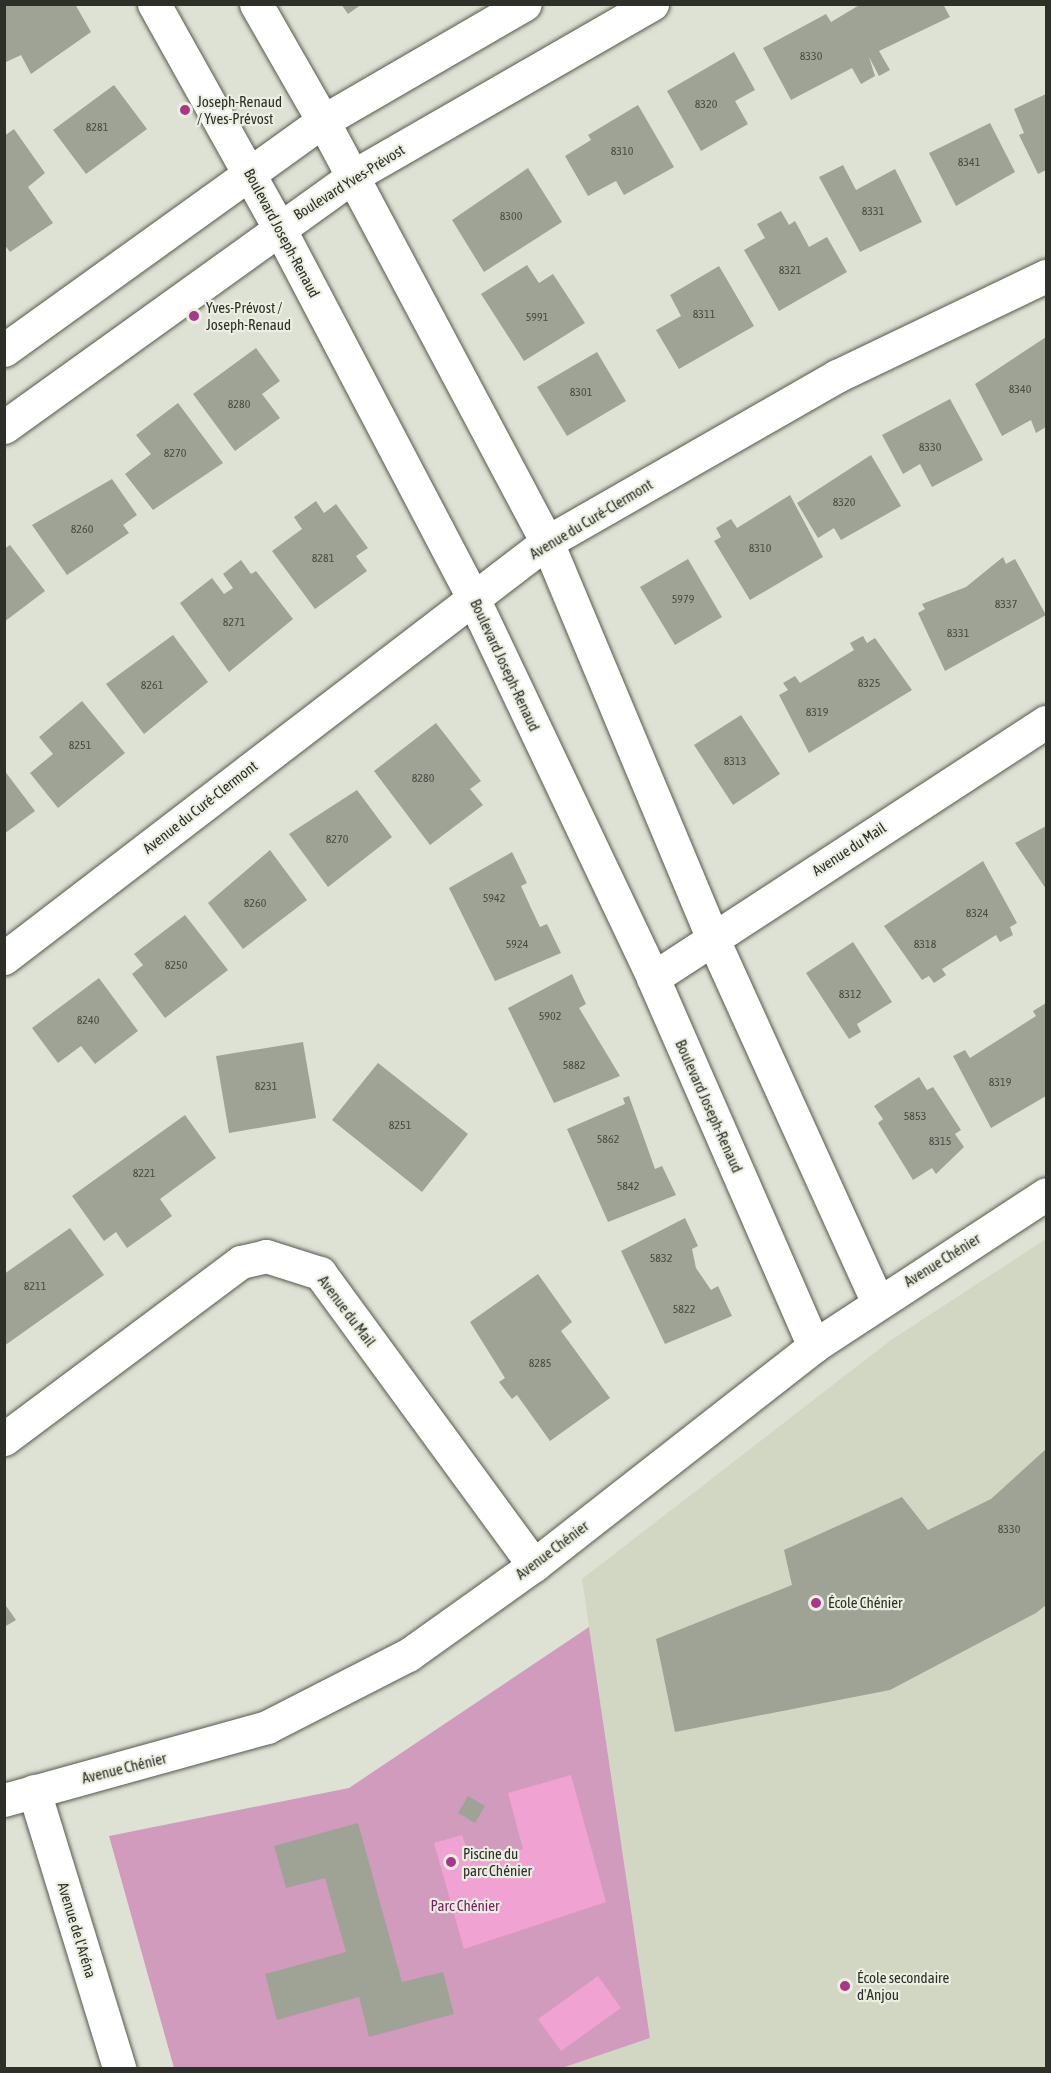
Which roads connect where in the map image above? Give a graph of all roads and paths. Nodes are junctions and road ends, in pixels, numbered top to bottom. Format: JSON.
{"nodes":[{"id":1,"x":154,"y":4,"type":"edge"},
{"id":2,"x":256,"y":4,"type":"edge"},
{"id":3,"x":525,"y":4,"type":"edge"},
{"id":4,"x":652,"y":4,"type":"edge"},
{"id":5,"x":322,"y":121,"type":"junction"},
{"id":6,"x":250,"y":173,"type":"junction"},
{"id":7,"x":353,"y":176,"type":"junction"},
{"id":8,"x":278,"y":226,"type":"junction"},
{"id":9,"x":1047,"y":276,"type":"edge"},
{"id":10,"x":4,"y":350,"type":"edge"},
{"id":11,"x":4,"y":427,"type":"edge"},
{"id":12,"x":547,"y":542,"type":"junction"},
{"id":13,"x":472,"y":596,"type":"junction"},
{"id":14,"x":1047,"y":722,"type":"edge"},
{"id":15,"x":712,"y":937,"type":"junction"},
{"id":16,"x":4,"y":958,"type":"edge"},
{"id":17,"x":653,"y":978,"type":"junction"},
{"id":18,"x":1047,"y":1194,"type":"edge"},
{"id":19,"x":877,"y":1301,"type":"junction"},
{"id":20,"x":814,"y":1346,"type":"junction"},
{"id":21,"x":4,"y":1438,"type":"edge"},
{"id":22,"x":534,"y":1565,"type":"junction"},
{"id":23,"x":19,"y":1796,"type":"edge"},
{"id":24,"x":119,"y":2068,"type":"edge"}],
"edges":[{"from":1,"to":6,"type":"street","name":"Boulevard Joseph-Renaud"},
{"from":2,"to":5,"type":"street"},
{"from":3,"to":5,"type":"street"},
{"from":4,"to":7,"type":"street","name":"Boulevard Yves-Prévost"},
{"from":5,"to":6,"type":"street"},
{"from":5,"to":7,"type":"street"},
{"from":6,"to":8,"type":"street","name":"Boulevard Joseph-Renaud"},
{"from":6,"to":10,"type":"street"},
{"from":7,"to":8,"type":"street","name":"Boulevard Yves-Prévost"},
{"from":7,"to":12,"type":"street"},
{"from":8,"to":11,"type":"street","name":"Boulevard Yves-Prévost"},
{"from":8,"to":13,"type":"street","name":"Boulevard Joseph-Renaud"},
{"from":9,"to":12,"type":"street","name":"Avenue du Curé-Clermont"},
{"from":12,"to":13,"type":"street","name":"Avenue du Curé-Clermont"},
{"from":12,"to":15,"type":"street"},
{"from":13,"to":16,"type":"street","name":"Avenue du Curé-Clermont"},
{"from":13,"to":17,"type":"street","name":"Boulevard Joseph-Renaud"},
{"from":14,"to":15,"type":"street","name":"Avenue du Mail"},
{"from":15,"to":17,"type":"street","name":"Avenue du Mail"},
{"from":15,"to":19,"type":"street"},
{"from":17,"to":20,"type":"street","name":"Boulevard Joseph-Renaud"},
{"from":18,"to":19,"type":"street","name":"Avenue Chénier"},
{"from":19,"to":20,"type":"street","name":"Avenue Chénier"},
{"from":20,"to":22,"type":"street","name":"Avenue Chénier"},
{"from":21,"to":22,"type":"street","name":"Avenue du Mail"},
{"from":22,"to":23,"type":"street","name":"Avenue Chénier"},
{"from":23,"to":24,"type":"street","name":"Avenue de l'Aréna"}]}
